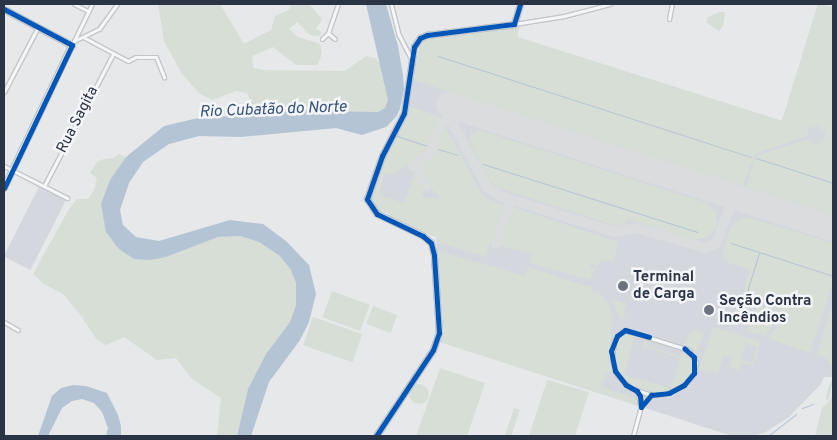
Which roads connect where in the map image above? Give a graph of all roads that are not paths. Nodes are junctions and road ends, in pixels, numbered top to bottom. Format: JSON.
{"nodes":[{"id":1,"x":74,"y":4,"type":"edge"},
{"id":2,"x":92,"y":4,"type":"edge"},
{"id":3,"x":117,"y":4,"type":"edge"},
{"id":4,"x":338,"y":4,"type":"edge"},
{"id":5,"x":391,"y":4,"type":"edge"},
{"id":6,"x":520,"y":4,"type":"edge"},
{"id":7,"x":610,"y":4,"type":"edge"},
{"id":8,"x":672,"y":4,"type":"edge"},
{"id":9,"x":597,"y":5,"type":"edge"},
{"id":10,"x":5,"y":10,"type":"edge"},
{"id":11,"x":88,"y":12,"type":"junction"},
{"id":12,"x":4,"y":16,"type":"edge"},
{"id":13,"x":669,"y":19,"type":"dead end"},
{"id":14,"x":514,"y":24,"type":"junction"},
{"id":15,"x":38,"y":27,"type":"junction"},
{"id":16,"x":328,"y":33,"type":"junction"},
{"id":17,"x":83,"y":37,"type":"junction"},
{"id":18,"x":335,"y":38,"type":"dead end"},
{"id":19,"x":322,"y":39,"type":"dead end"},
{"id":20,"x":73,"y":43,"type":"junction"},
{"id":21,"x":113,"y":54,"type":"junction"},
{"id":22,"x":411,"y":59,"type":"junction"},
{"id":23,"x":164,"y":77,"type":"dead end"},
{"id":24,"x":4,"y":92,"type":"edge"},
{"id":25,"x":4,"y":166,"type":"edge"},
{"id":26,"x":12,"y":170,"type":"junction"},
{"id":27,"x":44,"y":186,"type":"junction"},
{"id":28,"x":4,"y":188,"type":"edge"},
{"id":29,"x":67,"y":198,"type":"dead end"},
{"id":30,"x":4,"y":322,"type":"edge"},
{"id":31,"x":18,"y":330,"type":"dead end"},
{"id":32,"x":637,"y":391,"type":"junction"},
{"id":33,"x":651,"y":395,"type":"junction"},
{"id":34,"x":641,"y":407,"type":"junction"},
{"id":35,"x":376,"y":436,"type":"edge"},
{"id":36,"x":633,"y":436,"type":"edge"}],
"edges":[{"from":1,"to":11,"type":"street"},
{"from":2,"to":11,"type":"street"},
{"from":3,"to":17,"type":"street"},
{"from":4,"to":16,"type":"street"},
{"from":5,"to":22,"type":"street"},
{"from":6,"to":14,"type":"street"},
{"from":7,"to":9,"type":"street"},
{"from":8,"to":13,"type":"street"},
{"from":9,"to":14,"type":"street"},
{"from":10,"to":12,"type":"street"},
{"from":10,"to":15,"type":"street"},
{"from":11,"to":20,"type":"street"},
{"from":14,"to":22,"type":"street"},
{"from":15,"to":20,"type":"street"},
{"from":15,"to":24,"type":"street"},
{"from":16,"to":18,"type":"street"},
{"from":16,"to":19,"type":"street"},
{"from":17,"to":20,"type":"street"},
{"from":17,"to":21,"type":"street"},
{"from":20,"to":26,"type":"street"},
{"from":21,"to":23,"type":"street"},
{"from":21,"to":27,"type":"street","name":"Rua Sagita"},
{"from":22,"to":35,"type":"street"},
{"from":25,"to":26,"type":"street"},
{"from":26,"to":27,"type":"street"},
{"from":26,"to":28,"type":"street"},
{"from":27,"to":29,"type":"street"},
{"from":30,"to":31,"type":"street"},
{"from":32,"to":33,"type":"street"},
{"from":32,"to":33,"type":"street"},
{"from":32,"to":34,"type":"street"},
{"from":33,"to":34,"type":"street"},
{"from":34,"to":36,"type":"street"}]}
